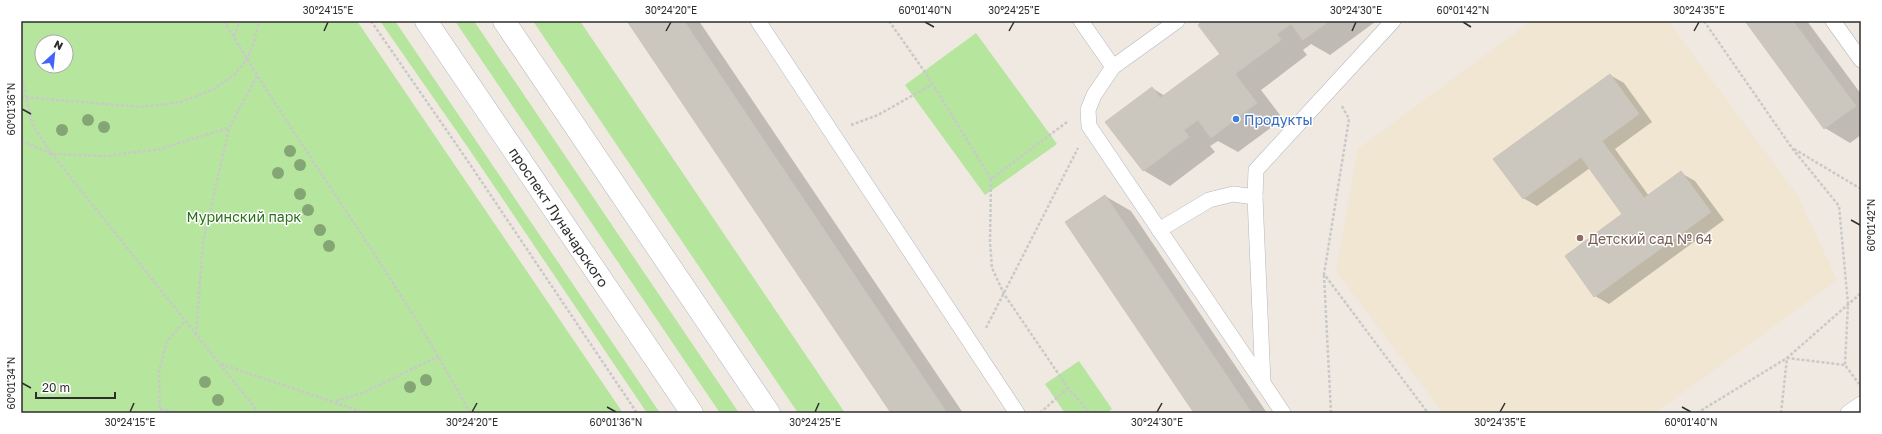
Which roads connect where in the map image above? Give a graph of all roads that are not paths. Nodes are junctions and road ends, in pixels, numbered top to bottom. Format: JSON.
{"nodes":[{"id":1,"x":426,"y":21,"type":"edge"},
{"id":2,"x":504,"y":21,"type":"edge"},
{"id":3,"x":758,"y":21,"type":"edge"},
{"id":4,"x":1081,"y":21,"type":"edge"},
{"id":5,"x":1177,"y":21,"type":"edge"},
{"id":6,"x":1393,"y":21,"type":"edge"},
{"id":7,"x":1833,"y":21,"type":"edge"},
{"id":8,"x":1861,"y":60,"type":"edge"},
{"id":9,"x":1113,"y":67,"type":"junction"},
{"id":10,"x":1255,"y":197,"type":"junction"},
{"id":11,"x":1159,"y":230,"type":"junction"},
{"id":12,"x":1263,"y":383,"type":"junction"},
{"id":13,"x":1861,"y":404,"type":"edge"},
{"id":14,"x":692,"y":413,"type":"edge"},
{"id":15,"x":769,"y":413,"type":"edge"},
{"id":16,"x":1017,"y":413,"type":"edge"},
{"id":17,"x":1283,"y":413,"type":"edge"},
{"id":18,"x":1848,"y":413,"type":"edge"}],
"edges":[{"from":1,"to":14,"type":"main road","name":"проспект Луначарского"},
{"from":2,"to":15,"type":"main road"},
{"from":3,"to":16,"type":"lane"},
{"from":4,"to":9,"type":"lane"},
{"from":5,"to":9,"type":"lane"},
{"from":6,"to":10,"type":"lane"},
{"from":7,"to":8,"type":"lane"},
{"from":9,"to":11,"type":"lane"},
{"from":10,"to":11,"type":"lane"},
{"from":10,"to":12,"type":"lane"},
{"from":11,"to":12,"type":"lane"},
{"from":12,"to":17,"type":"lane"},
{"from":13,"to":18,"type":"lane"}]}
